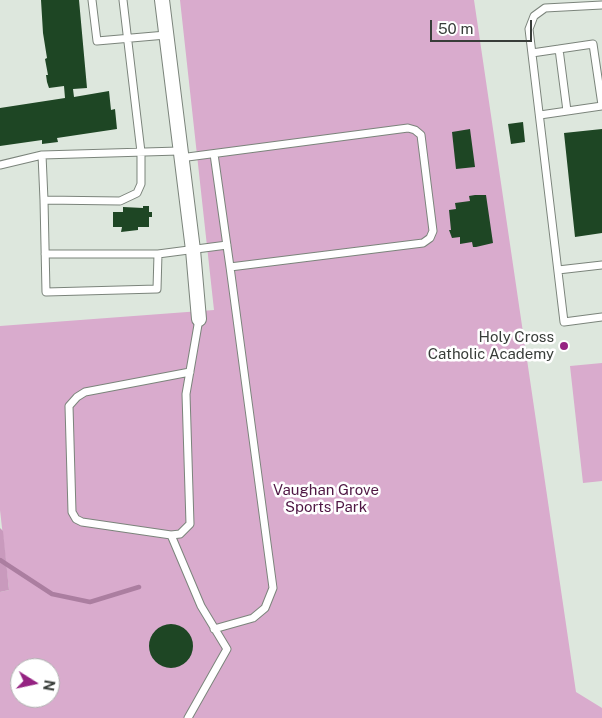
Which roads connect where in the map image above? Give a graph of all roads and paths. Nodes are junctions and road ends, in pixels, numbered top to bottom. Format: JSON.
{"nodes":[{"id":1,"x":92,"y":0,"type":"edge"},
{"id":2,"x":123,"y":0,"type":"edge"},
{"id":3,"x":162,"y":0,"type":"edge"},
{"id":4,"x":602,"y":5,"type":"edge"},
{"id":5,"x":166,"y":35,"type":"junction"},
{"id":6,"x":127,"y":38,"type":"junction"},
{"id":7,"x":559,"y":49,"type":"junction"},
{"id":8,"x":532,"y":53,"type":"junction"},
{"id":9,"x":602,"y":105,"type":"edge"},
{"id":10,"x":567,"y":111,"type":"junction"},
{"id":11,"x":540,"y":115,"type":"junction"},
{"id":12,"x":141,"y":152,"type":"junction"},
{"id":13,"x":179,"y":154,"type":"junction"},
{"id":14,"x":214,"y":154,"type":"junction"},
{"id":15,"x":42,"y":155,"type":"junction"},
{"id":16,"x":0,"y":164,"type":"edge"},
{"id":17,"x":44,"y":200,"type":"junction"},
{"id":18,"x":227,"y":245,"type":"junction"},
{"id":19,"x":193,"y":250,"type":"junction"},
{"id":20,"x":45,"y":254,"type":"junction"},
{"id":21,"x":158,"y":254,"type":"junction"},
{"id":22,"x":602,"y":265,"type":"edge"},
{"id":23,"x":230,"y":267,"type":"junction"},
{"id":24,"x":558,"y":270,"type":"junction"},
{"id":25,"x":602,"y":317,"type":"edge"},
{"id":26,"x":199,"y":319,"type":"joint"},
{"id":27,"x":190,"y":372,"type":"junction"},
{"id":28,"x":171,"y":535,"type":"junction"},
{"id":29,"x":214,"y":629,"type":"junction"},
{"id":30,"x":188,"y":718,"type":"edge"}],
"edges":[{"from":1,"to":6,"type":"lane"},
{"from":2,"to":6,"type":"lane"},
{"from":3,"to":5,"type":"street"},
{"from":4,"to":8,"type":"lane"},
{"from":5,"to":6,"type":"lane"},
{"from":5,"to":13,"type":"street"},
{"from":6,"to":12,"type":"lane"},
{"from":7,"to":8,"type":"lane"},
{"from":7,"to":9,"type":"lane"},
{"from":7,"to":10,"type":"lane"},
{"from":8,"to":11,"type":"lane"},
{"from":9,"to":10,"type":"lane"},
{"from":10,"to":11,"type":"lane"},
{"from":11,"to":24,"type":"lane"},
{"from":12,"to":13,"type":"lane"},
{"from":12,"to":15,"type":"lane"},
{"from":12,"to":17,"type":"lane"},
{"from":13,"to":14,"type":"lane"},
{"from":13,"to":19,"type":"street"},
{"from":14,"to":18,"type":"lane"},
{"from":14,"to":23,"type":"lane"},
{"from":15,"to":16,"type":"lane"},
{"from":15,"to":17,"type":"lane"},
{"from":17,"to":20,"type":"lane"},
{"from":18,"to":19,"type":"lane"},
{"from":18,"to":23,"type":"lane"},
{"from":19,"to":21,"type":"lane"},
{"from":19,"to":26,"type":"street"},
{"from":20,"to":21,"type":"lane"},
{"from":20,"to":21,"type":"lane"},
{"from":22,"to":24,"type":"lane"},
{"from":23,"to":29,"type":"lane"},
{"from":24,"to":25,"type":"lane"},
{"from":26,"to":27,"type":"lane"},
{"from":27,"to":28,"type":"lane"},
{"from":27,"to":28,"type":"lane"},
{"from":28,"to":29,"type":"lane"},
{"from":29,"to":30,"type":"lane"}]}
